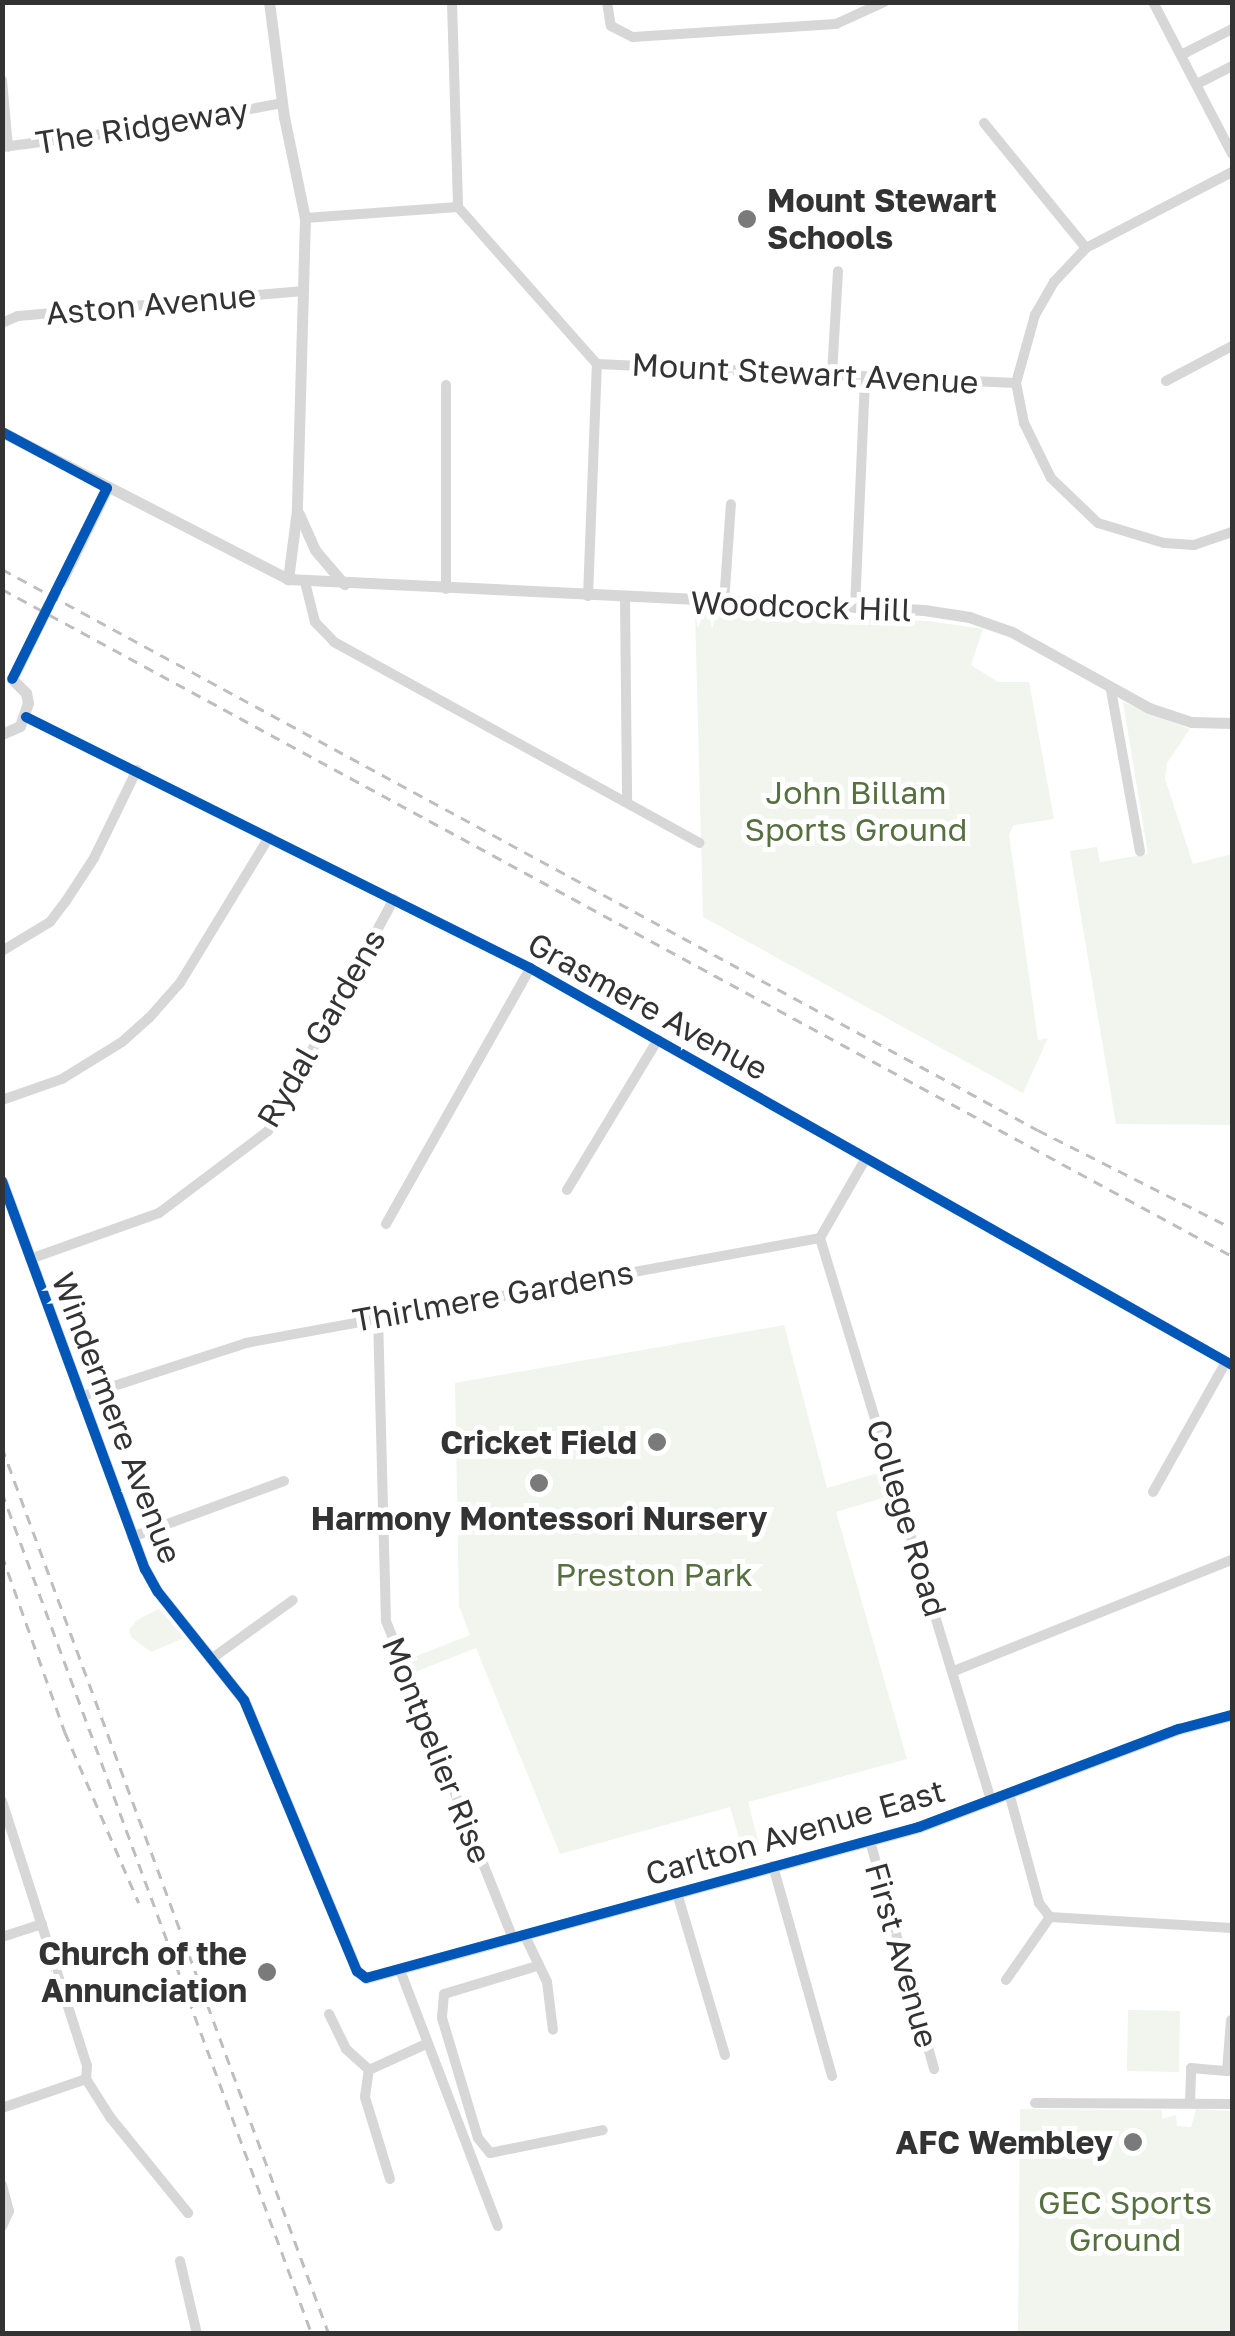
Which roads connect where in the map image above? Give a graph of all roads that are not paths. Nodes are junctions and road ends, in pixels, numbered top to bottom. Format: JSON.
{"nodes":[{"id":1,"x":269,"y":2,"type":"edge"},
{"id":2,"x":452,"y":2,"type":"edge"},
{"id":3,"x":607,"y":2,"type":"edge"},
{"id":4,"x":884,"y":2,"type":"edge"},
{"id":5,"x":1153,"y":2,"type":"edge"},
{"id":6,"x":1232,"y":29,"type":"edge"},
{"id":7,"x":1181,"y":55,"type":"junction"},
{"id":8,"x":1232,"y":66,"type":"edge"},
{"id":9,"x":2,"y":80,"type":"edge"},
{"id":10,"x":1197,"y":84,"type":"junction"},
{"id":11,"x":282,"y":103,"type":"junction"},
{"id":12,"x":984,"y":123,"type":"dead end"},
{"id":13,"x":5,"y":147,"type":"edge"},
{"id":14,"x":1232,"y":154,"type":"edge"},
{"id":15,"x":1232,"y":172,"type":"edge"},
{"id":16,"x":458,"y":207,"type":"junction"},
{"id":17,"x":304,"y":218,"type":"junction"},
{"id":18,"x":1086,"y":248,"type":"junction"},
{"id":19,"x":838,"y":271,"type":"dead end"},
{"id":20,"x":302,"y":291,"type":"junction"},
{"id":21,"x":2,"y":323,"type":"edge"},
{"id":22,"x":1232,"y":346,"type":"edge"},
{"id":23,"x":598,"y":364,"type":"junction"},
{"id":24,"x":832,"y":375,"type":"junction"},
{"id":25,"x":865,"y":377,"type":"junction"},
{"id":26,"x":1166,"y":381,"type":"dead end"},
{"id":27,"x":1016,"y":383,"type":"junction"},
{"id":28,"x":446,"y":384,"type":"dead end"},
{"id":29,"x":2,"y":432,"type":"edge"},
{"id":30,"x":107,"y":488,"type":"junction"},
{"id":31,"x":731,"y":504,"type":"dead end"},
{"id":32,"x":297,"y":510,"type":"junction"},
{"id":33,"x":1232,"y":532,"type":"edge"},
{"id":34,"x":63,"y":578,"type":"tunnel mouth"},
{"id":35,"x":288,"y":579,"type":"junction"},
{"id":36,"x":305,"y":582,"type":"junction"},
{"id":37,"x":344,"y":584,"type":"junction"},
{"id":38,"x":446,"y":590,"type":"junction"},
{"id":39,"x":588,"y":596,"type":"junction"},
{"id":40,"x":624,"y":599,"type":"junction"},
{"id":41,"x":724,"y":603,"type":"junction"},
{"id":42,"x":855,"y":608,"type":"junction"},
{"id":43,"x":44,"y":614,"type":"tunnel mouth"},
{"id":44,"x":7,"y":678,"type":"edge"},
{"id":45,"x":1112,"y":690,"type":"junction"},
{"id":46,"x":26,"y":717,"type":"junction"},
{"id":47,"x":1232,"y":723,"type":"edge"},
{"id":48,"x":2,"y":734,"type":"edge"},
{"id":49,"x":137,"y":770,"type":"junction"},
{"id":50,"x":627,"y":801,"type":"junction"},
{"id":51,"x":269,"y":837,"type":"junction"},
{"id":52,"x":699,"y":843,"type":"dead end"},
{"id":53,"x":1140,"y":851,"type":"dead end"},
{"id":54,"x":394,"y":899,"type":"junction"},
{"id":55,"x":2,"y":951,"type":"edge"},
{"id":56,"x":530,"y":968,"type":"junction"},
{"id":57,"x":658,"y":1039,"type":"junction"},
{"id":58,"x":2,"y":1100,"type":"edge"},
{"id":59,"x":866,"y":1158,"type":"junction"},
{"id":60,"x":2,"y":1182,"type":"edge"},
{"id":61,"x":568,"y":1190,"type":"dead end"},
{"id":62,"x":386,"y":1224,"type":"dead end"},
{"id":63,"x":820,"y":1238,"type":"junction"},
{"id":64,"x":30,"y":1259,"type":"junction"},
{"id":65,"x":378,"y":1316,"type":"junction"},
{"id":66,"x":1229,"y":1364,"type":"edge"},
{"id":67,"x":80,"y":1397,"type":"junction"},
{"id":68,"x":284,"y":1481,"type":"dead end"},
{"id":69,"x":1154,"y":1492,"type":"dead end"},
{"id":70,"x":132,"y":1537,"type":"junction"},
{"id":71,"x":1232,"y":1560,"type":"edge"},
{"id":72,"x":292,"y":1600,"type":"dead end"},
{"id":73,"x":214,"y":1657,"type":"junction"},
{"id":74,"x":954,"y":1671,"type":"junction"},
{"id":75,"x":1232,"y":1715,"type":"edge"},
{"id":76,"x":1008,"y":1792,"type":"junction"},
{"id":77,"x":991,"y":1800,"type":"junction"},
{"id":78,"x":2,"y":1801,"type":"edge"},
{"id":79,"x":870,"y":1840,"type":"junction"},
{"id":80,"x":773,"y":1866,"type":"junction"},
{"id":81,"x":677,"y":1893,"type":"junction"},
{"id":82,"x":1050,"y":1917,"type":"junction"},
{"id":83,"x":42,"y":1924,"type":"junction"},
{"id":84,"x":1232,"y":1928,"type":"edge"},
{"id":85,"x":2,"y":1937,"type":"edge"},
{"id":86,"x":519,"y":1937,"type":"junction"},
{"id":87,"x":537,"y":1966,"type":"junction"},
{"id":88,"x":400,"y":1970,"type":"junction"},
{"id":89,"x":366,"y":1978,"type":"joint"},
{"id":90,"x":1006,"y":1980,"type":"dead end"},
{"id":91,"x":328,"y":2014,"type":"dead end"},
{"id":92,"x":1231,"y":2020,"type":"edge"},
{"id":93,"x":554,"y":2030,"type":"dead end"},
{"id":94,"x":426,"y":2044,"type":"junction"},
{"id":95,"x":725,"y":2055,"type":"dead end"},
{"id":96,"x":934,"y":2069,"type":"dead end"},
{"id":97,"x":369,"y":2070,"type":"junction"},
{"id":98,"x":832,"y":2076,"type":"dead end"},
{"id":99,"x":86,"y":2079,"type":"junction"},
{"id":100,"x":1034,"y":2103,"type":"dead end"},
{"id":101,"x":1190,"y":2104,"type":"junction"},
{"id":102,"x":1232,"y":2104,"type":"edge"},
{"id":103,"x":2,"y":2108,"type":"edge"},
{"id":104,"x":603,"y":2130,"type":"dead end"},
{"id":105,"x":390,"y":2179,"type":"dead end"},
{"id":106,"x":2,"y":2185,"type":"edge"},
{"id":107,"x":188,"y":2214,"type":"dead end"},
{"id":108,"x":498,"y":2226,"type":"dead end"},
{"id":109,"x":2,"y":2227,"type":"edge"},
{"id":110,"x":180,"y":2261,"type":"dead end"},
{"id":111,"x":197,"y":2334,"type":"edge"}],
"edges":[{"from":1,"to":11,"type":"street"},
{"from":2,"to":16,"type":"street"},
{"from":3,"to":4,"type":"street"},
{"from":5,"to":7,"type":"street"},
{"from":6,"to":7,"type":"street"},
{"from":7,"to":10,"type":"street"},
{"from":8,"to":10,"type":"street"},
{"from":9,"to":13,"type":"street"},
{"from":10,"to":14,"type":"street"},
{"from":11,"to":13,"type":"street","name":"The Ridgeway"},
{"from":11,"to":17,"type":"street"},
{"from":12,"to":18,"type":"street"},
{"from":15,"to":18,"type":"street"},
{"from":16,"to":17,"type":"street"},
{"from":16,"to":23,"type":"street","name":"Mount Stewart Avenue"},
{"from":17,"to":20,"type":"street"},
{"from":18,"to":27,"type":"street"},
{"from":19,"to":24,"type":"street"},
{"from":20,"to":21,"type":"street","name":"Aston Avenue"},
{"from":20,"to":32,"type":"street"},
{"from":22,"to":26,"type":"street"},
{"from":23,"to":24,"type":"street","name":"Mount Stewart Avenue"},
{"from":23,"to":39,"type":"street"},
{"from":24,"to":25,"type":"street","name":"Mount Stewart Avenue"},
{"from":25,"to":27,"type":"street","name":"Mount Stewart Avenue"},
{"from":25,"to":42,"type":"street"},
{"from":27,"to":33,"type":"street"},
{"from":28,"to":38,"type":"street"},
{"from":29,"to":30,"type":"street","name":"Woodcock Hill"},
{"from":30,"to":34,"type":"street"},
{"from":30,"to":35,"type":"street","name":"Woodcock Hill"},
{"from":31,"to":41,"type":"street"},
{"from":32,"to":35,"type":"street"},
{"from":32,"to":37,"type":"street"},
{"from":35,"to":36,"type":"street","name":"Woodcock Hill"},
{"from":36,"to":37,"type":"street","name":"Woodcock Hill"},
{"from":36,"to":50,"type":"street"},
{"from":37,"to":38,"type":"street","name":"Woodcock Hill"},
{"from":38,"to":39,"type":"street","name":"Woodcock Hill"},
{"from":39,"to":40,"type":"street","name":"Woodcock Hill"},
{"from":40,"to":41,"type":"street","name":"Woodcock Hill"},
{"from":40,"to":50,"type":"street"},
{"from":41,"to":42,"type":"street","name":"Woodcock Hill"},
{"from":42,"to":45,"type":"street","name":"Woodcock Hill"},
{"from":43,"to":44,"type":"street"},
{"from":44,"to":46,"type":"street"},
{"from":45,"to":47,"type":"street","name":"Woodcock Hill"},
{"from":45,"to":53,"type":"street"},
{"from":46,"to":48,"type":"street"},
{"from":46,"to":49,"type":"street","name":"Grasmere Avenue"},
{"from":49,"to":51,"type":"street","name":"Grasmere Avenue"},
{"from":49,"to":55,"type":"street"},
{"from":50,"to":52,"type":"street"},
{"from":51,"to":54,"type":"street","name":"Grasmere Avenue"},
{"from":51,"to":58,"type":"street"},
{"from":54,"to":56,"type":"street","name":"Grasmere Avenue"},
{"from":54,"to":64,"type":"street","name":"Rydal Gardens"},
{"from":56,"to":57,"type":"street","name":"Grasmere Avenue"},
{"from":56,"to":62,"type":"street"},
{"from":57,"to":59,"type":"street","name":"Grasmere Avenue"},
{"from":57,"to":61,"type":"street"},
{"from":59,"to":63,"type":"street"},
{"from":59,"to":66,"type":"street","name":"Grasmere Avenue"},
{"from":60,"to":64,"type":"street","name":"Windermere Avenue"},
{"from":63,"to":65,"type":"street","name":"Thirlmere Gardens"},
{"from":63,"to":74,"type":"street","name":"College Road"},
{"from":64,"to":67,"type":"street","name":"Windermere Avenue"},
{"from":65,"to":67,"type":"street","name":"Thirlmere Gardens"},
{"from":65,"to":86,"type":"street","name":"Montpelier Rise"},
{"from":66,"to":69,"type":"street"},
{"from":67,"to":70,"type":"street","name":"Windermere Avenue"},
{"from":68,"to":70,"type":"street"},
{"from":70,"to":73,"type":"street","name":"Windermere Avenue"},
{"from":71,"to":74,"type":"street"},
{"from":72,"to":73,"type":"street"},
{"from":73,"to":89,"type":"street","name":"Windermere Avenue"},
{"from":74,"to":77,"type":"street","name":"College Road"},
{"from":75,"to":76,"type":"street","name":"Carlton Avenue East"},
{"from":76,"to":77,"type":"street","name":"Carlton Avenue East"},
{"from":76,"to":82,"type":"street"},
{"from":77,"to":79,"type":"street","name":"Carlton Avenue East"},
{"from":78,"to":83,"type":"street"},
{"from":79,"to":80,"type":"street","name":"Carlton Avenue East"},
{"from":79,"to":96,"type":"street","name":"First Avenue"},
{"from":80,"to":81,"type":"street","name":"Carlton Avenue East"},
{"from":80,"to":98,"type":"street"},
{"from":81,"to":86,"type":"street","name":"Carlton Avenue East"},
{"from":81,"to":95,"type":"street"},
{"from":82,"to":84,"type":"street"},
{"from":82,"to":90,"type":"street"},
{"from":83,"to":85,"type":"street"},
{"from":83,"to":99,"type":"street"},
{"from":86,"to":87,"type":"street","name":"Montpelier Rise"},
{"from":86,"to":88,"type":"street","name":"Carlton Avenue East"},
{"from":87,"to":93,"type":"street","name":"Montpelier Rise"},
{"from":87,"to":104,"type":"street"},
{"from":88,"to":89,"type":"street","name":"Carlton Avenue East"},
{"from":88,"to":94,"type":"street"},
{"from":91,"to":97,"type":"street"},
{"from":92,"to":101,"type":"street"},
{"from":94,"to":97,"type":"street"},
{"from":94,"to":108,"type":"street"},
{"from":97,"to":105,"type":"street"},
{"from":99,"to":103,"type":"street"},
{"from":99,"to":107,"type":"street"},
{"from":100,"to":101,"type":"street"},
{"from":101,"to":102,"type":"street"},
{"from":106,"to":109,"type":"street"},
{"from":110,"to":111,"type":"street"}]}
